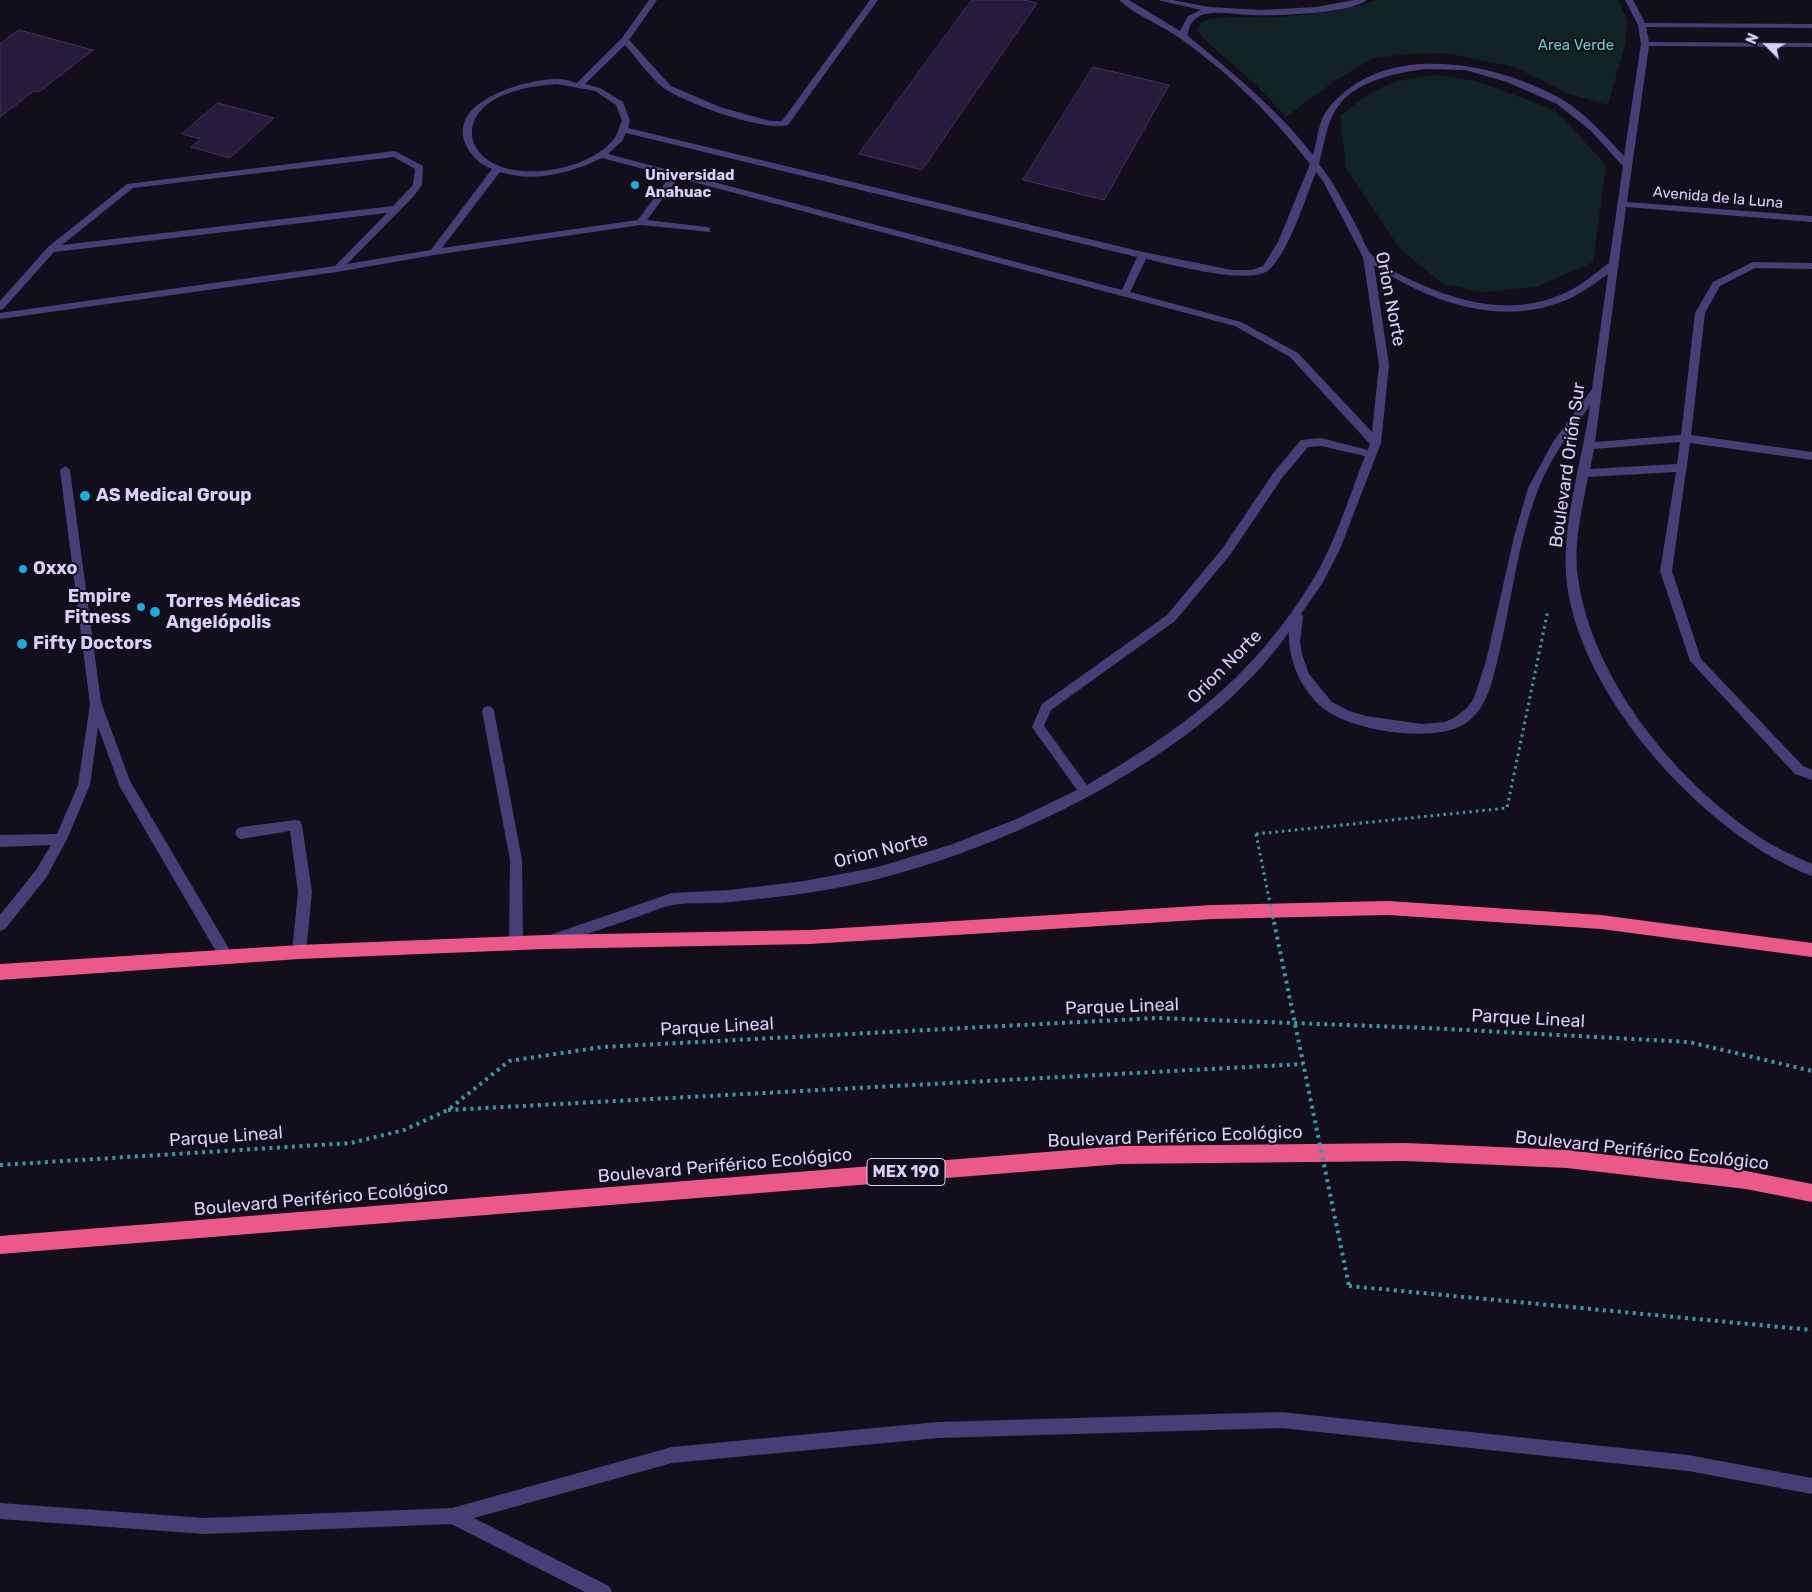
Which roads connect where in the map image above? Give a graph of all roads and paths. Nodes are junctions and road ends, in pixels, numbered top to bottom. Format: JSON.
{"nodes":[{"id":1,"x":653,"y":0,"type":"edge"},
{"id":2,"x":874,"y":0,"type":"edge"},
{"id":3,"x":1123,"y":0,"type":"edge"},
{"id":4,"x":1162,"y":0,"type":"edge"},
{"id":5,"x":1362,"y":0,"type":"edge"},
{"id":6,"x":1629,"y":0,"type":"edge"},
{"id":7,"x":1222,"y":10,"type":"junction"},
{"id":8,"x":1642,"y":25,"type":"junction"},
{"id":9,"x":1812,"y":26,"type":"edge"},
{"id":10,"x":1184,"y":37,"type":"junction"},
{"id":11,"x":625,"y":40,"type":"junction"},
{"id":12,"x":1646,"y":44,"type":"junction"},
{"id":13,"x":1812,"y":45,"type":"edge"},
{"id":14,"x":581,"y":83,"type":"junction"},
{"id":15,"x":625,"y":130,"type":"junction"},
{"id":16,"x":604,"y":156,"type":"junction"},
{"id":17,"x":1315,"y":163,"type":"junction"},
{"id":18,"x":1626,"y":164,"type":"junction"},
{"id":19,"x":497,"y":169,"type":"junction"},
{"id":20,"x":676,"y":175,"type":"junction"},
{"id":21,"x":1621,"y":204,"type":"junction"},
{"id":22,"x":396,"y":209,"type":"junction"},
{"id":23,"x":1812,"y":219,"type":"edge"},
{"id":24,"x":641,"y":222,"type":"junction"},
{"id":25,"x":707,"y":230,"type":"dead end"},
{"id":26,"x":51,"y":249,"type":"junction"},
{"id":27,"x":434,"y":252,"type":"junction"},
{"id":28,"x":1143,"y":255,"type":"junction"},
{"id":29,"x":1368,"y":257,"type":"junction"},
{"id":30,"x":1613,"y":265,"type":"junction"},
{"id":31,"x":1812,"y":266,"type":"edge"},
{"id":32,"x":337,"y":269,"type":"junction"},
{"id":33,"x":1124,"y":295,"type":"junction"},
{"id":34,"x":0,"y":307,"type":"edge"},
{"id":35,"x":0,"y":316,"type":"edge"},
{"id":36,"x":1597,"y":391,"type":"junction"},
{"id":37,"x":1684,"y":438,"type":"junction"},
{"id":38,"x":1376,"y":442,"type":"junction"},
{"id":39,"x":1589,"y":446,"type":"junction"},
{"id":40,"x":1371,"y":454,"type":"junction"},
{"id":41,"x":1812,"y":456,"type":"edge"},
{"id":42,"x":1682,"y":468,"type":"junction"},
{"id":43,"x":65,"y":470,"type":"dead end"},
{"id":44,"x":1584,"y":472,"type":"junction"},
{"id":45,"x":1298,"y":612,"type":"junction"},
{"id":46,"x":96,"y":702,"type":"junction"},
{"id":47,"x":488,"y":711,"type":"dead end"},
{"id":48,"x":1812,"y":775,"type":"edge"},
{"id":49,"x":1085,"y":792,"type":"junction"},
{"id":50,"x":241,"y":833,"type":"dead end"},
{"id":51,"x":1256,"y":834,"type":"dead end"},
{"id":52,"x":61,"y":840,"type":"junction"},
{"id":53,"x":0,"y":841,"type":"edge"},
{"id":54,"x":1812,"y":870,"type":"edge"},
{"id":55,"x":0,"y":925,"type":"edge"},
{"id":56,"x":545,"y":942,"type":"junction"},
{"id":57,"x":516,"y":943,"type":"junction"},
{"id":58,"x":1812,"y":950,"type":"edge"},
{"id":59,"x":298,"y":952,"type":"junction"},
{"id":60,"x":226,"y":956,"type":"junction"},
{"id":61,"x":0,"y":972,"type":"edge"},
{"id":62,"x":1303,"y":1064,"type":"junction"},
{"id":63,"x":1812,"y":1071,"type":"edge"},
{"id":64,"x":448,"y":1110,"type":"junction"},
{"id":65,"x":0,"y":1165,"type":"edge"},
{"id":66,"x":1812,"y":1193,"type":"edge"},
{"id":67,"x":0,"y":1245,"type":"edge"},
{"id":68,"x":1812,"y":1330,"type":"edge"},
{"id":69,"x":1812,"y":1486,"type":"edge"},
{"id":70,"x":0,"y":1511,"type":"edge"},
{"id":71,"x":452,"y":1516,"type":"junction"},
{"id":72,"x":603,"y":1592,"type":"edge"}],
"edges":[{"from":1,"to":11,"type":"street"},
{"from":2,"to":11,"type":"street"},
{"from":3,"to":10,"type":"street","name":"Orion Norte"},
{"from":4,"to":7,"type":"street"},
{"from":5,"to":7,"type":"street"},
{"from":6,"to":8,"type":"street","name":"Boulevard Orión Sur"},
{"from":7,"to":10,"type":"street"},
{"from":8,"to":9,"type":"street"},
{"from":8,"to":12,"type":"street","name":"Boulevard Orión Sur"},
{"from":10,"to":17,"type":"street","name":"Orion Norte"},
{"from":11,"to":14,"type":"street"},
{"from":12,"to":13,"type":"street"},
{"from":12,"to":18,"type":"street","name":"Boulevard Orión Sur"},
{"from":14,"to":15,"type":"street"},
{"from":14,"to":19,"type":"street"},
{"from":15,"to":16,"type":"street"},
{"from":15,"to":28,"type":"street"},
{"from":16,"to":19,"type":"street"},
{"from":16,"to":20,"type":"street"},
{"from":17,"to":18,"type":"street"},
{"from":17,"to":28,"type":"street"},
{"from":17,"to":29,"type":"street","name":"Orion Norte"},
{"from":18,"to":21,"type":"street","name":"Boulevard Orión Sur"},
{"from":19,"to":27,"type":"street"},
{"from":20,"to":24,"type":"street"},
{"from":20,"to":33,"type":"street"},
{"from":21,"to":23,"type":"street","name":"Avenida de la Luna"},
{"from":21,"to":30,"type":"street","name":"Boulevard Orión Sur"},
{"from":22,"to":26,"type":"street"},
{"from":22,"to":26,"type":"street"},
{"from":22,"to":32,"type":"street"},
{"from":24,"to":25,"type":"street"},
{"from":24,"to":27,"type":"street"},
{"from":26,"to":34,"type":"street"},
{"from":27,"to":32,"type":"street"},
{"from":28,"to":33,"type":"street"},
{"from":29,"to":30,"type":"street"},
{"from":29,"to":38,"type":"street","name":"Orion Norte"},
{"from":30,"to":36,"type":"street","name":"Boulevard Orión Sur"},
{"from":31,"to":37,"type":"street"},
{"from":32,"to":35,"type":"street"},
{"from":33,"to":38,"type":"street"},
{"from":36,"to":39,"type":"street","name":"Boulevard Orión Sur"},
{"from":36,"to":45,"type":"street"},
{"from":37,"to":39,"type":"street"},
{"from":37,"to":41,"type":"street"},
{"from":37,"to":42,"type":"street"},
{"from":38,"to":40,"type":"street","name":"Orion Norte"},
{"from":39,"to":44,"type":"street","name":"Boulevard Orión Sur"},
{"from":40,"to":45,"type":"street","name":"Orion Norte"},
{"from":40,"to":49,"type":"street"},
{"from":42,"to":44,"type":"street"},
{"from":42,"to":48,"type":"street"},
{"from":43,"to":46,"type":"street"},
{"from":44,"to":54,"type":"street","name":"Boulevard Orión Sur"},
{"from":45,"to":49,"type":"street","name":"Orion Norte"},
{"from":46,"to":52,"type":"street"},
{"from":46,"to":60,"type":"street"},
{"from":47,"to":57,"type":"street"},
{"from":49,"to":56,"type":"street","name":"Orion Norte"},
{"from":50,"to":59,"type":"street"},
{"from":51,"to":62,"type":"path","bridge":true},
{"from":52,"to":53,"type":"street"},
{"from":52,"to":55,"type":"street"},
{"from":56,"to":57,"type":"highway"},
{"from":56,"to":58,"type":"highway"},
{"from":57,"to":59,"type":"highway"},
{"from":59,"to":60,"type":"highway"},
{"from":60,"to":61,"type":"highway"},
{"from":62,"to":64,"type":"path","name":"Parque Lineal"},
{"from":62,"to":68,"type":"path","bridge":true},
{"from":63,"to":64,"type":"path","name":"Parque Lineal"},
{"from":64,"to":65,"type":"path","name":"Parque Lineal"},
{"from":66,"to":67,"type":"highway","name":"Boulevard Periférico Ecológico","number":"MEX 190"},
{"from":69,"to":71,"type":"street"},
{"from":70,"to":71,"type":"street"},
{"from":71,"to":72,"type":"street"}]}
